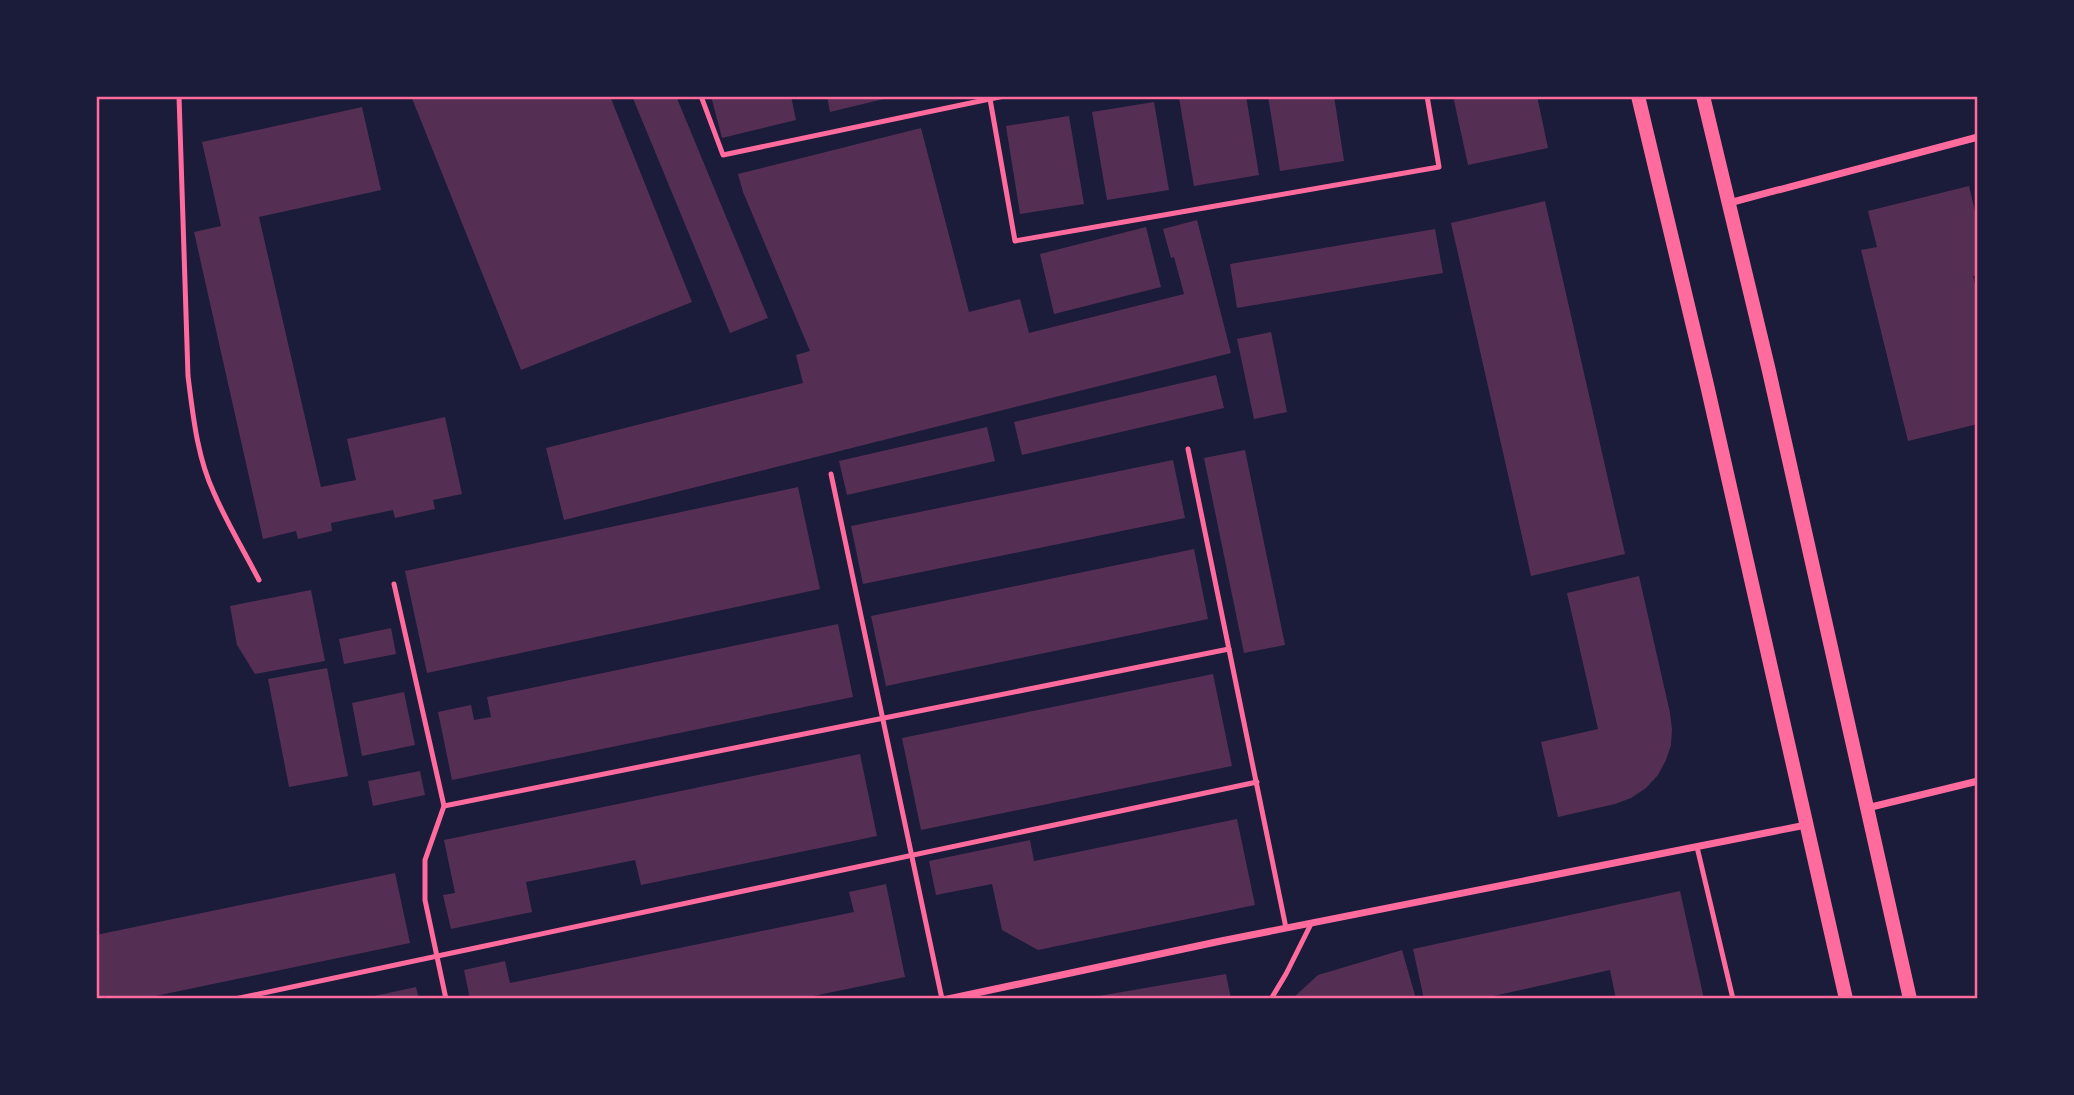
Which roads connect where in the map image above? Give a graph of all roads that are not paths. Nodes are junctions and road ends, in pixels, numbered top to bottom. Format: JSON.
{"nodes":[{"id":1,"x":178,"y":96,"type":"edge"},
{"id":2,"x":701,"y":96,"type":"edge"},
{"id":3,"x":1004,"y":96,"type":"edge"},
{"id":4,"x":1427,"y":96,"type":"edge"},
{"id":5,"x":1639,"y":96,"type":"edge"},
{"id":6,"x":1703,"y":96,"type":"edge"},
{"id":7,"x":990,"y":99,"type":"junction"},
{"id":8,"x":1978,"y":137,"type":"edge"},
{"id":9,"x":1729,"y":204,"type":"junction"},
{"id":10,"x":1188,"y":449,"type":"dead end"},
{"id":11,"x":831,"y":474,"type":"dead end"},
{"id":12,"x":259,"y":580,"type":"dead end"},
{"id":13,"x":394,"y":584,"type":"dead end"},
{"id":14,"x":1229,"y":649,"type":"junction"},
{"id":15,"x":883,"y":719,"type":"junction"},
{"id":16,"x":1978,"y":781,"type":"edge"},
{"id":17,"x":1256,"y":782,"type":"junction"},
{"id":18,"x":444,"y":806,"type":"junction"},
{"id":19,"x":1867,"y":808,"type":"junction"},
{"id":20,"x":1807,"y":825,"type":"junction"},
{"id":21,"x":1697,"y":847,"type":"junction"},
{"id":22,"x":911,"y":855,"type":"junction"},
{"id":23,"x":1311,"y":923,"type":"junction"},
{"id":24,"x":1286,"y":928,"type":"junction"},
{"id":25,"x":437,"y":956,"type":"junction"},
{"id":26,"x":235,"y":999,"type":"edge"},
{"id":27,"x":446,"y":999,"type":"edge"},
{"id":28,"x":942,"y":999,"type":"edge"},
{"id":29,"x":948,"y":999,"type":"edge"},
{"id":30,"x":1271,"y":999,"type":"edge"},
{"id":31,"x":1733,"y":999,"type":"edge"},
{"id":32,"x":1846,"y":999,"type":"edge"},
{"id":33,"x":1910,"y":999,"type":"edge"}],
"edges":[{"from":1,"to":12,"type":"lane"},
{"from":2,"to":7,"type":"lane"},
{"from":3,"to":7,"type":"lane"},
{"from":4,"to":7,"type":"lane"},
{"from":5,"to":20,"type":"main road"},
{"from":6,"to":9,"type":"main road"},
{"from":8,"to":9,"type":"street"},
{"from":9,"to":19,"type":"main road"},
{"from":10,"to":14,"type":"lane"},
{"from":11,"to":15,"type":"lane"},
{"from":13,"to":18,"type":"lane"},
{"from":14,"to":15,"type":"lane"},
{"from":14,"to":17,"type":"lane"},
{"from":15,"to":18,"type":"lane"},
{"from":15,"to":22,"type":"lane"},
{"from":16,"to":19,"type":"street"},
{"from":17,"to":22,"type":"lane"},
{"from":17,"to":24,"type":"lane"},
{"from":18,"to":25,"type":"lane"},
{"from":19,"to":33,"type":"main road"},
{"from":20,"to":21,"type":"street"},
{"from":20,"to":32,"type":"main road"},
{"from":21,"to":23,"type":"street"},
{"from":21,"to":31,"type":"lane"},
{"from":22,"to":25,"type":"lane"},
{"from":22,"to":28,"type":"lane"},
{"from":23,"to":24,"type":"street"},
{"from":23,"to":30,"type":"lane"},
{"from":24,"to":29,"type":"street"},
{"from":25,"to":26,"type":"lane"},
{"from":25,"to":27,"type":"lane"}]}
